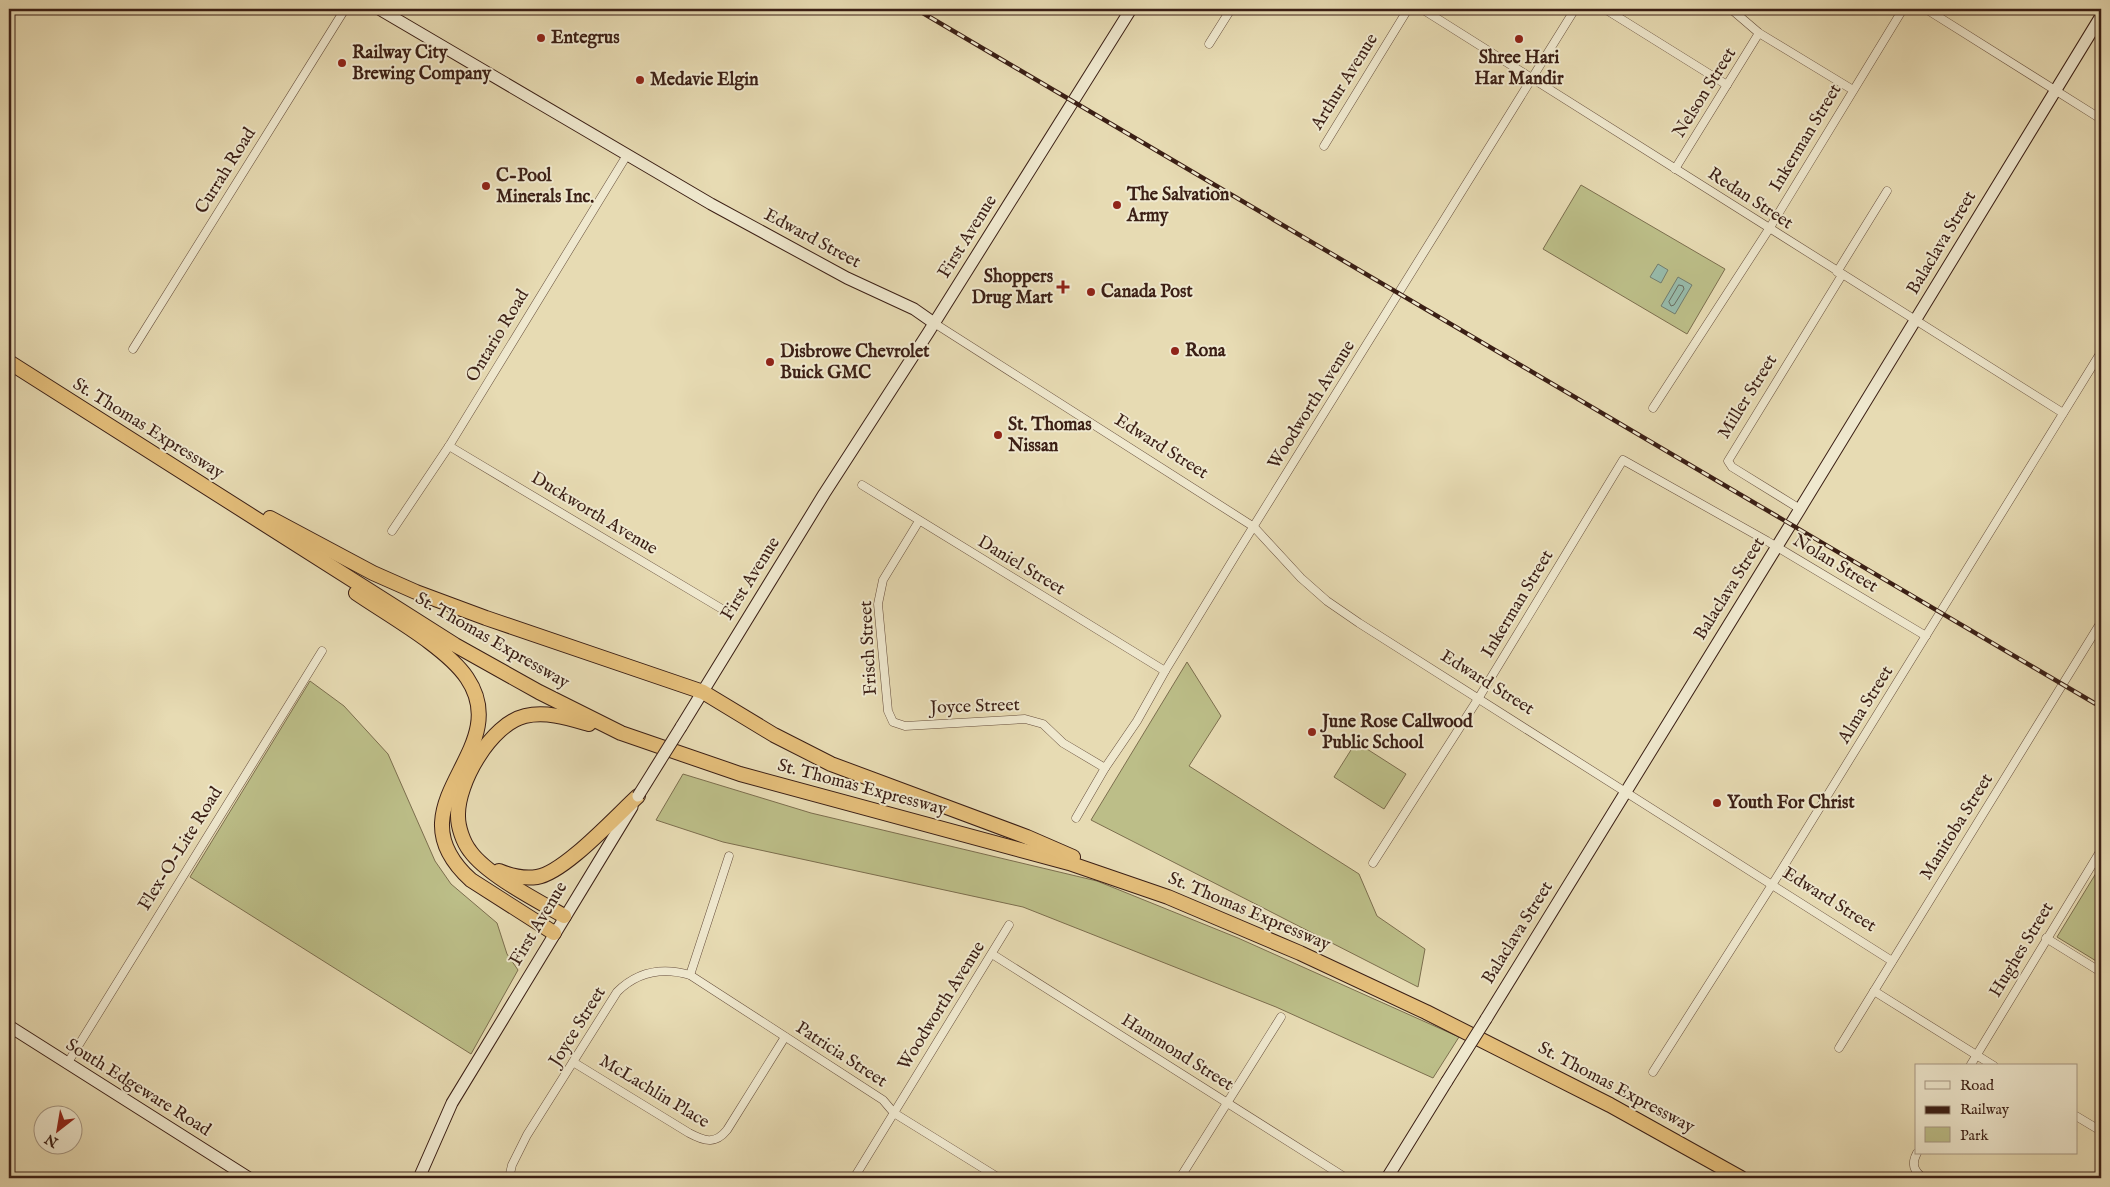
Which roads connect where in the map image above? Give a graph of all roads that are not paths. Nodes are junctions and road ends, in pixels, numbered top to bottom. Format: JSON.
{"nodes":[{"id":1,"x":346,"y":9,"type":"edge"},
{"id":2,"x":379,"y":9,"type":"edge"},
{"id":3,"x":1131,"y":9,"type":"edge"},
{"id":4,"x":1231,"y":9,"type":"edge"},
{"id":5,"x":1408,"y":9,"type":"edge"},
{"id":6,"x":1422,"y":9,"type":"edge"},
{"id":7,"x":1575,"y":9,"type":"edge"},
{"id":8,"x":1605,"y":9,"type":"edge"},
{"id":9,"x":1731,"y":9,"type":"edge"},
{"id":10,"x":1903,"y":9,"type":"edge"},
{"id":11,"x":1926,"y":9,"type":"edge"},
{"id":12,"x":2101,"y":16,"type":"edge"},
{"id":13,"x":1760,"y":33,"type":"junction"},
{"id":14,"x":1209,"y":44,"type":"dead end"},
{"id":15,"x":1532,"y":79,"type":"junction"},
{"id":16,"x":1727,"y":85,"type":"junction"},
{"id":17,"x":1852,"y":90,"type":"junction"},
{"id":18,"x":2055,"y":90,"type":"junction"},
{"id":19,"x":2101,"y":119,"type":"edge"},
{"id":20,"x":1324,"y":146,"type":"dead end"},
{"id":21,"x":627,"y":155,"type":"junction"},
{"id":22,"x":1675,"y":169,"type":"junction"},
{"id":23,"x":1888,"y":191,"type":"dead end"},
{"id":24,"x":1769,"y":229,"type":"junction"},
{"id":25,"x":1839,"y":273,"type":"junction"},
{"id":26,"x":1915,"y":321,"type":"junction"},
{"id":27,"x":934,"y":323,"type":"junction"},
{"id":28,"x":133,"y":349,"type":"dead end"},
{"id":29,"x":2101,"y":352,"type":"edge"},
{"id":30,"x":9,"y":362,"type":"edge"},
{"id":31,"x":1653,"y":408,"type":"dead end"},
{"id":32,"x":81,"y":409,"type":"junction"},
{"id":33,"x":2063,"y":413,"type":"junction"},
{"id":34,"x":449,"y":446,"type":"junction"},
{"id":35,"x":1623,"y":460,"type":"joint"},
{"id":36,"x":862,"y":485,"type":"dead end"},
{"id":37,"x":1800,"y":509,"type":"junction"},
{"id":38,"x":919,"y":521,"type":"junction"},
{"id":39,"x":1254,"y":527,"type":"junction"},
{"id":40,"x":392,"y":531,"type":"dead end"},
{"id":41,"x":297,"y":546,"type":"junction"},
{"id":42,"x":1777,"y":547,"type":"junction"},
{"id":43,"x":722,"y":609,"type":"dead end"},
{"id":44,"x":2101,"y":622,"type":"edge"},
{"id":45,"x":1926,"y":636,"type":"junction"},
{"id":46,"x":322,"y":651,"type":"dead end"},
{"id":47,"x":1165,"y":671,"type":"junction"},
{"id":48,"x":702,"y":692,"type":"junction"},
{"id":49,"x":1478,"y":699,"type":"junction"},
{"id":50,"x":893,"y":722,"type":"joint"},
{"id":51,"x":620,"y":733,"type":"junction"},
{"id":52,"x":1105,"y":768,"type":"junction"},
{"id":53,"x":1626,"y":792,"type":"junction"},
{"id":54,"x":638,"y":796,"type":"junction"},
{"id":55,"x":1076,"y":818,"type":"dead end"},
{"id":56,"x":2101,"y":850,"type":"edge"},
{"id":57,"x":729,"y":856,"type":"dead end"},
{"id":58,"x":476,"y":857,"type":"junction"},
{"id":59,"x":1373,"y":863,"type":"dead end"},
{"id":60,"x":1772,"y":885,"type":"junction"},
{"id":61,"x":1168,"y":897,"type":"junction"},
{"id":62,"x":564,"y":916,"type":"junction"},
{"id":63,"x":1009,"y":925,"type":"dead end"},
{"id":64,"x":554,"y":933,"type":"junction"},
{"id":65,"x":2046,"y":938,"type":"junction"},
{"id":66,"x":992,"y":954,"type":"junction"},
{"id":67,"x":1892,"y":962,"type":"junction"},
{"id":68,"x":2101,"y":972,"type":"edge"},
{"id":69,"x":690,"y":975,"type":"junction"},
{"id":70,"x":1874,"y":991,"type":"junction"},
{"id":71,"x":1281,"y":1017,"type":"dead end"},
{"id":72,"x":9,"y":1026,"type":"edge"},
{"id":73,"x":785,"y":1037,"type":"junction"},
{"id":74,"x":1839,"y":1048,"type":"dead end"},
{"id":75,"x":1976,"y":1055,"type":"junction"},
{"id":76,"x":573,"y":1062,"type":"junction"},
{"id":77,"x":67,"y":1064,"type":"junction"},
{"id":78,"x":1971,"y":1064,"type":"edge"},
{"id":79,"x":1991,"y":1064,"type":"edge"},
{"id":80,"x":1653,"y":1072,"type":"dead end"},
{"id":81,"x":1228,"y":1102,"type":"junction"},
{"id":82,"x":894,"y":1113,"type":"junction"},
{"id":83,"x":2078,"y":1117,"type":"edge"},
{"id":84,"x":2101,"y":1131,"type":"edge"},
{"id":85,"x":1916,"y":1155,"type":"edge"},
{"id":86,"x":249,"y":1178,"type":"edge"},
{"id":87,"x":420,"y":1178,"type":"edge"},
{"id":88,"x":509,"y":1178,"type":"edge"},
{"id":89,"x":854,"y":1178,"type":"edge"},
{"id":90,"x":999,"y":1178,"type":"edge"},
{"id":91,"x":1180,"y":1178,"type":"edge"},
{"id":92,"x":1346,"y":1178,"type":"edge"},
{"id":93,"x":1387,"y":1178,"type":"edge"},
{"id":94,"x":1741,"y":1178,"type":"edge"},
{"id":95,"x":1924,"y":1178,"type":"edge"}],
"edges":[{"from":1,"to":28,"type":"street","name":"Currah Road"},
{"from":2,"to":21,"type":"street","name":"Edward Street"},
{"from":3,"to":27,"type":"street","name":"First Avenue"},
{"from":4,"to":14,"type":"street"},
{"from":5,"to":20,"type":"street","name":"Arthur Avenue"},
{"from":6,"to":15,"type":"street","name":"Redan Street"},
{"from":7,"to":15,"type":"street","name":"Woodworth Avenue"},
{"from":8,"to":16,"type":"street"},
{"from":9,"to":13,"type":"street"},
{"from":10,"to":17,"type":"street","name":"Inkerman Street"},
{"from":11,"to":18,"type":"street"},
{"from":12,"to":18,"type":"street","name":"Balaclava Street"},
{"from":13,"to":16,"type":"street","name":"Nelson Street"},
{"from":13,"to":17,"type":"street"},
{"from":15,"to":22,"type":"street","name":"Redan Street"},
{"from":15,"to":39,"type":"street","name":"Woodworth Avenue"},
{"from":16,"to":22,"type":"street","name":"Nelson Street"},
{"from":17,"to":24,"type":"street","name":"Inkerman Street"},
{"from":18,"to":19,"type":"street"},
{"from":18,"to":26,"type":"street","name":"Balaclava Street"},
{"from":21,"to":27,"type":"street","name":"Edward Street"},
{"from":21,"to":34,"type":"street","name":"Ontario Road"},
{"from":22,"to":24,"type":"street","name":"Redan Street"},
{"from":23,"to":25,"type":"street"},
{"from":24,"to":25,"type":"street","name":"Redan Street"},
{"from":24,"to":31,"type":"street","name":"Inkerman Street"},
{"from":25,"to":26,"type":"street","name":"Redan Street"},
{"from":25,"to":37,"type":"street","name":"Miller Street"},
{"from":26,"to":33,"type":"street","name":"Redan Street"},
{"from":26,"to":37,"type":"street","name":"Balaclava Street"},
{"from":27,"to":39,"type":"street","name":"Edward Street"},
{"from":27,"to":48,"type":"street","name":"First Avenue"},
{"from":29,"to":33,"type":"street","name":"Alma Street"},
{"from":30,"to":32,"type":"highway","name":"St. Thomas Expressway"},
{"from":32,"to":41,"type":"highway","name":"St. Thomas Expressway"},
{"from":32,"to":48,"type":"highway"},
{"from":33,"to":45,"type":"street","name":"Alma Street"},
{"from":34,"to":40,"type":"street","name":"Ontario Road"},
{"from":34,"to":43,"type":"street","name":"Duckworth Avenue"},
{"from":35,"to":42,"type":"street","name":"Nolan Street"},
{"from":35,"to":49,"type":"street","name":"Inkerman Street"},
{"from":36,"to":38,"type":"street","name":"Daniel Street"},
{"from":37,"to":42,"type":"street","name":"Balaclava Street"},
{"from":38,"to":47,"type":"street","name":"Daniel Street"},
{"from":38,"to":50,"type":"street","name":"Frisch Street"},
{"from":39,"to":47,"type":"street","name":"Woodworth Avenue"},
{"from":39,"to":49,"type":"street","name":"Edward Street"},
{"from":41,"to":51,"type":"highway","name":"St. Thomas Expressway"},
{"from":41,"to":64,"type":"highway"},
{"from":42,"to":45,"type":"street","name":"Nolan Street"},
{"from":42,"to":53,"type":"street","name":"Balaclava Street"},
{"from":44,"to":67,"type":"street","name":"Manitoba Street"},
{"from":45,"to":60,"type":"street","name":"Alma Street"},
{"from":46,"to":77,"type":"street","name":"Flex-O-Lite Road"},
{"from":47,"to":52,"type":"street","name":"Woodworth Avenue"},
{"from":48,"to":54,"type":"street","name":"First Avenue","bridge":true},
{"from":48,"to":61,"type":"highway"},
{"from":49,"to":53,"type":"street","name":"Edward Street"},
{"from":49,"to":59,"type":"street","name":"Inkerman Street"},
{"from":50,"to":52,"type":"street","name":"Joyce Street"},
{"from":51,"to":58,"type":"highway"},
{"from":51,"to":61,"type":"highway","name":"St. Thomas Expressway"},
{"from":52,"to":55,"type":"street","name":"Woodworth Avenue"},
{"from":53,"to":60,"type":"street","name":"Edward Street"},
{"from":53,"to":93,"type":"street","name":"Balaclava Street","bridge":true},
{"from":54,"to":58,"type":"highway"},
{"from":54,"to":62,"type":"street","name":"First Avenue"},
{"from":56,"to":65,"type":"street","name":"Hughes Street"},
{"from":57,"to":69,"type":"street"},
{"from":58,"to":62,"type":"highway"},
{"from":60,"to":67,"type":"street","name":"Edward Street"},
{"from":60,"to":80,"type":"street","name":"Alma Street"},
{"from":61,"to":94,"type":"highway","name":"St. Thomas Expressway"},
{"from":62,"to":64,"type":"street","name":"First Avenue"},
{"from":63,"to":66,"type":"street","name":"Woodworth Avenue"},
{"from":64,"to":87,"type":"street","name":"First Avenue"},
{"from":65,"to":68,"type":"street"},
{"from":65,"to":75,"type":"street","name":"Hughes Street"},
{"from":66,"to":81,"type":"street","name":"Hammond Street"},
{"from":66,"to":82,"type":"street","name":"Woodworth Avenue"},
{"from":67,"to":70,"type":"street","name":"Manitoba Street"},
{"from":69,"to":73,"type":"street","name":"Patricia Street"},
{"from":69,"to":76,"type":"street","name":"Joyce Street"},
{"from":70,"to":74,"type":"street","name":"Manitoba Street"},
{"from":70,"to":75,"type":"street"},
{"from":71,"to":81,"type":"street"},
{"from":72,"to":77,"type":"street","name":"South Edgeware Road"},
{"from":73,"to":76,"type":"street","name":"McLachlin Place"},
{"from":73,"to":82,"type":"street","name":"Patricia Street"},
{"from":75,"to":78,"type":"street","name":"Hughes Street"},
{"from":75,"to":79,"type":"street"},
{"from":76,"to":88,"type":"street","name":"Joyce Street"},
{"from":77,"to":86,"type":"street","name":"South Edgeware Road"},
{"from":81,"to":91,"type":"street"},
{"from":81,"to":92,"type":"street","name":"Hammond Street"},
{"from":82,"to":89,"type":"street","name":"Woodworth Avenue"},
{"from":82,"to":90,"type":"street","name":"Patricia Street"},
{"from":83,"to":84,"type":"street"},
{"from":85,"to":95,"type":"street"}]}
